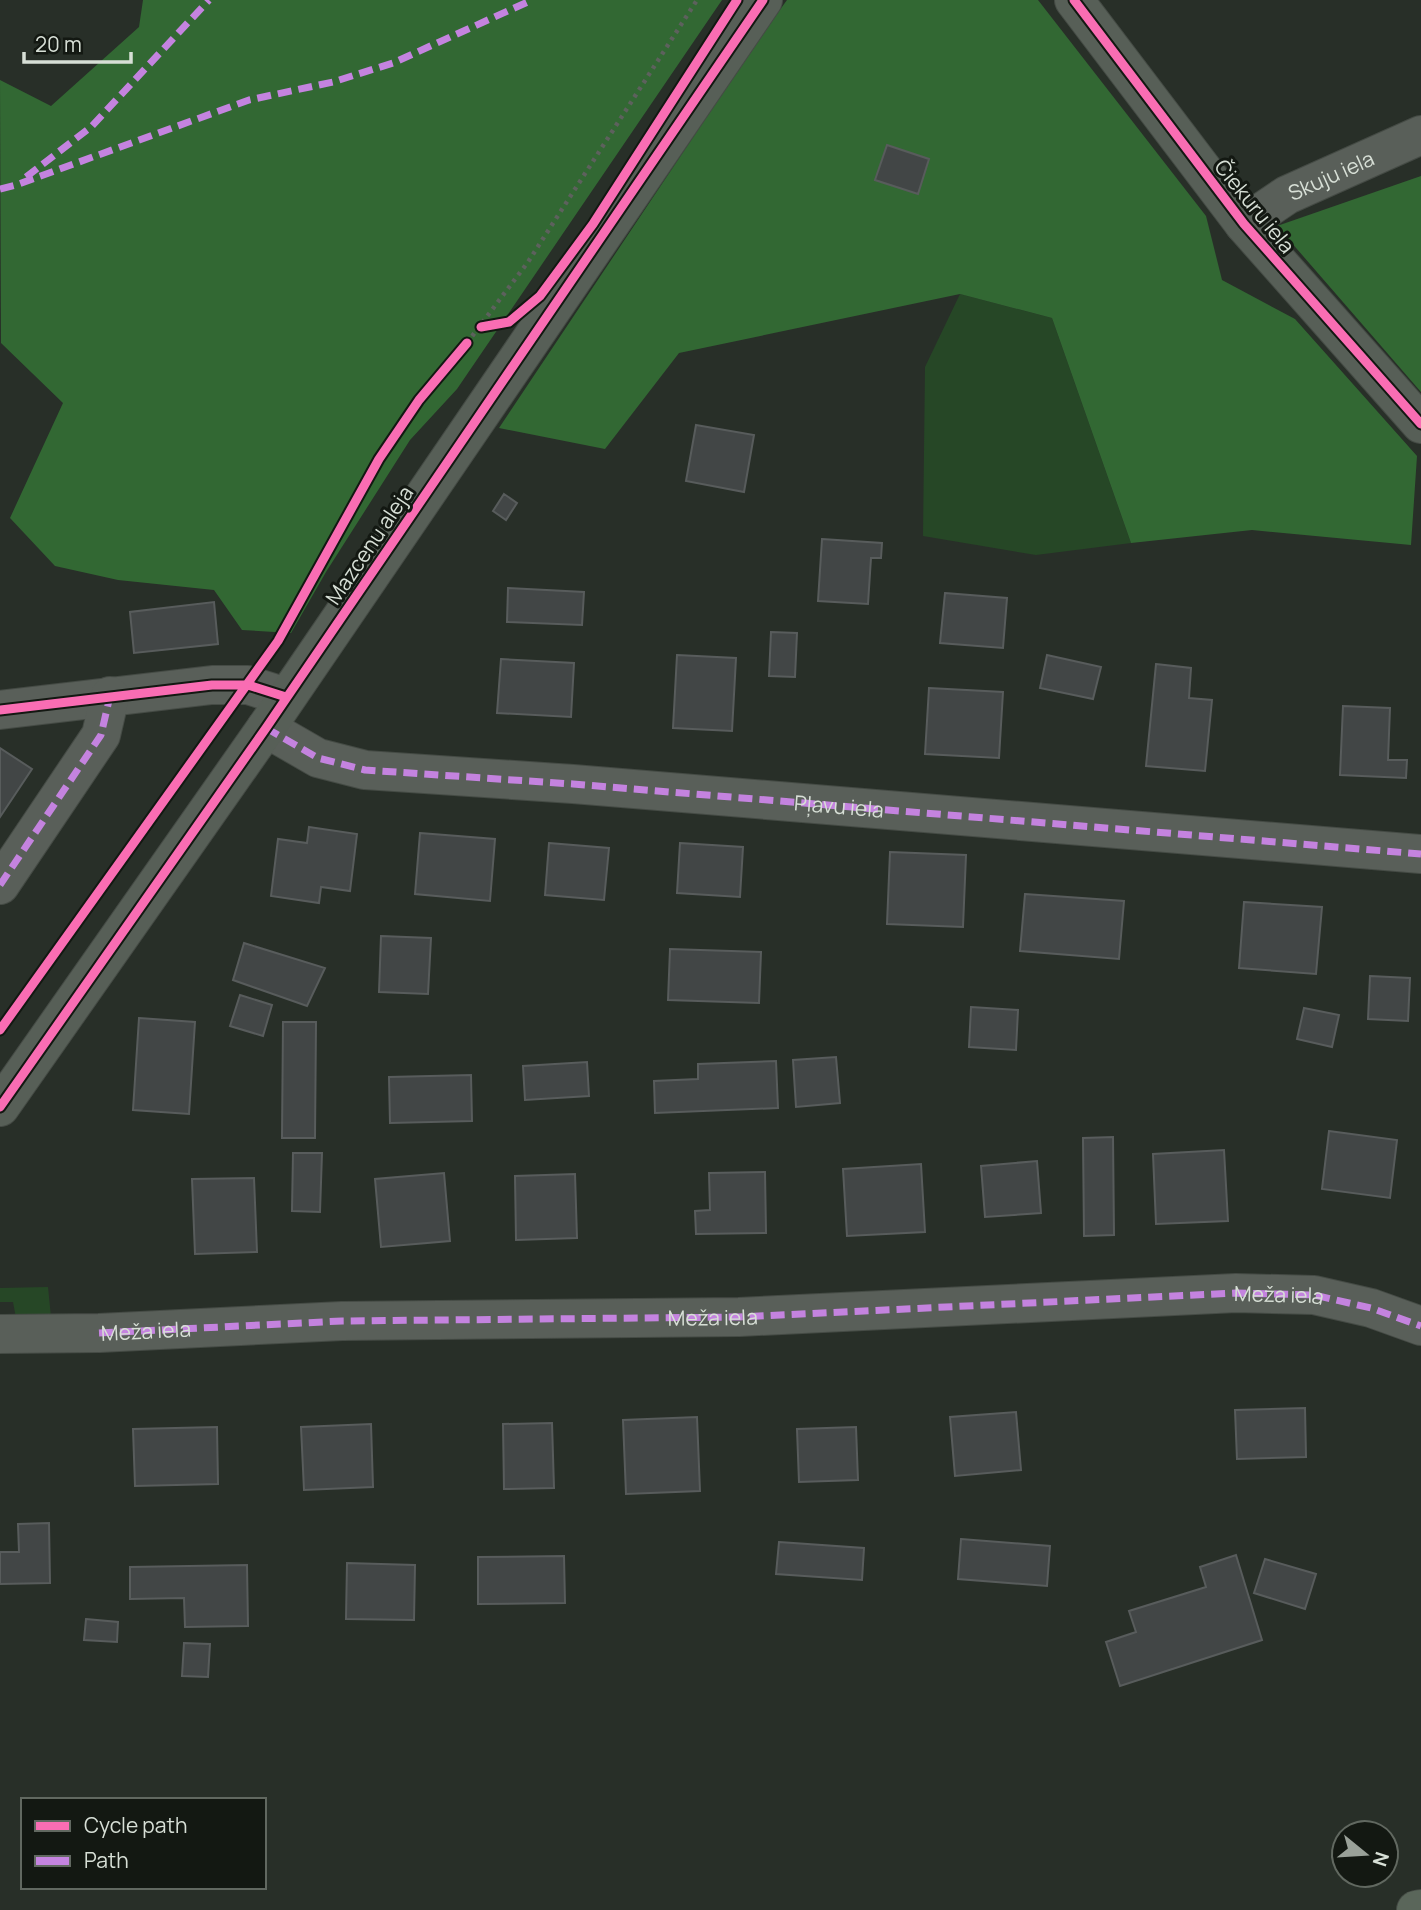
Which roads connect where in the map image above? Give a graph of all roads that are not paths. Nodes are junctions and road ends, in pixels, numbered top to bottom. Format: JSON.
{"nodes":[{"id":1,"x":763,"y":0,"type":"edge"},
{"id":2,"x":1074,"y":0,"type":"edge"},
{"id":3,"x":1421,"y":135,"type":"edge"},
{"id":4,"x":1244,"y":224,"type":"junction"},
{"id":5,"x":1421,"y":424,"type":"edge"},
{"id":6,"x":110,"y":696,"type":"junction"},
{"id":7,"x":286,"y":697,"type":"junction"},
{"id":8,"x":0,"y":710,"type":"edge"},
{"id":9,"x":265,"y":728,"type":"junction"},
{"id":10,"x":1421,"y":854,"type":"edge"},
{"id":11,"x":0,"y":885,"type":"edge"},
{"id":12,"x":0,"y":1107,"type":"edge"},
{"id":13,"x":1421,"y":1326,"type":"edge"},
{"id":14,"x":0,"y":1334,"type":"edge"}],
"edges":[{"from":1,"to":7,"type":"main road","name":"Mazcenu aleja"},
{"from":2,"to":4,"type":"main road","name":"Čiekuru iela"},
{"from":3,"to":4,"type":"street","name":"Skuju iela"},
{"from":4,"to":5,"type":"main road","name":"Čiekuru iela"},
{"from":6,"to":7,"type":"street"},
{"from":6,"to":8,"type":"street"},
{"from":6,"to":11,"type":"street"},
{"from":7,"to":9,"type":"main road","name":"Mazcenu aleja"},
{"from":9,"to":10,"type":"street","name":"Pļavu iela"},
{"from":9,"to":12,"type":"main road","name":"Mazcenu aleja"},
{"from":13,"to":14,"type":"street","name":"Meža iela"}]}
